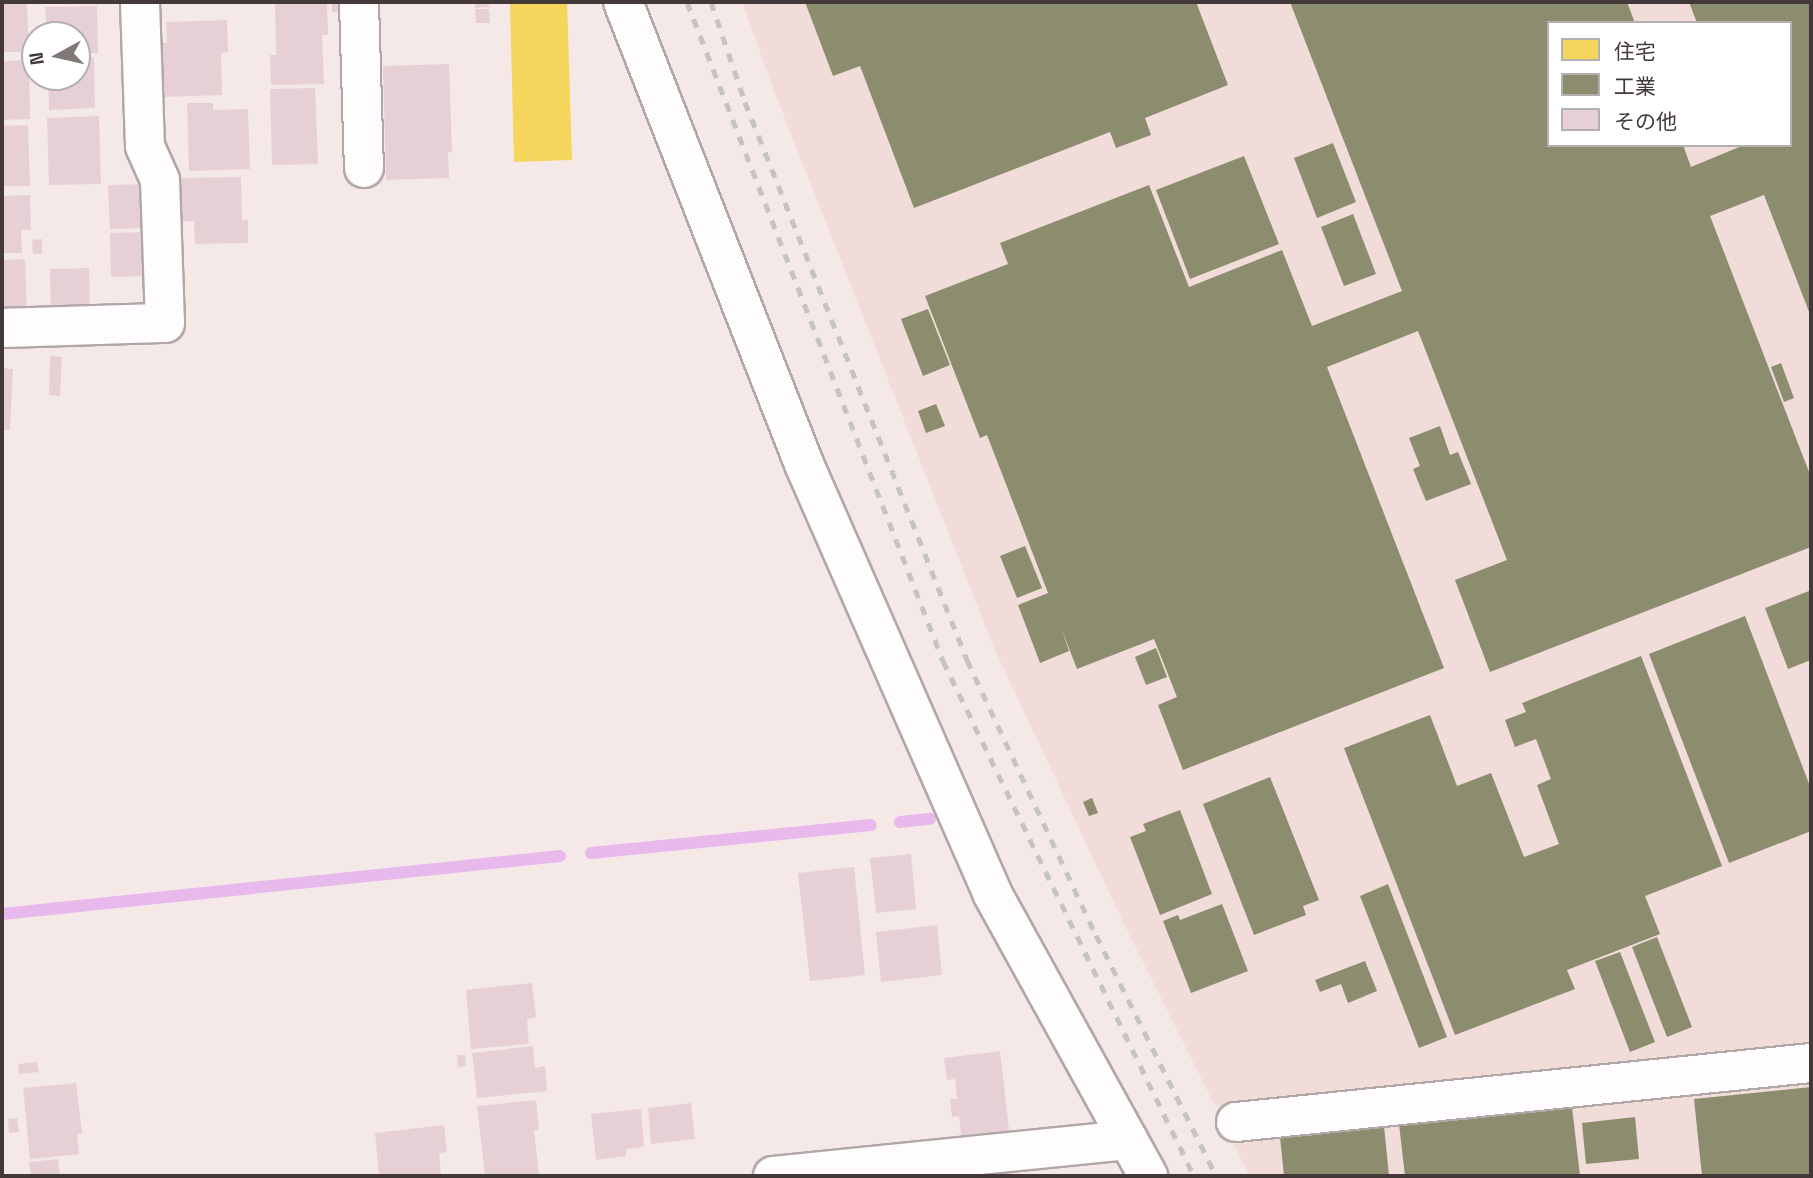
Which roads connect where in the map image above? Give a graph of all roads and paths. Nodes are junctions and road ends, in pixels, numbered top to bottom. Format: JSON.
{"nodes":[{"id":1,"x":140,"y":2,"type":"edge"},
{"id":2,"x":359,"y":2,"type":"edge"},
{"id":3,"x":623,"y":2,"type":"edge"},
{"id":4,"x":364,"y":168,"type":"dead end"},
{"id":5,"x":2,"y":328,"type":"edge"},
{"id":6,"x":1811,"y":1063,"type":"edge"},
{"id":7,"x":1236,"y":1122,"type":"dead end"},
{"id":8,"x":1128,"y":1140,"type":"junction"},
{"id":9,"x":773,"y":1176,"type":"edge"},
{"id":10,"x":1148,"y":1176,"type":"edge"}],
"edges":[{"from":1,"to":5,"type":"street"},
{"from":2,"to":4,"type":"street"},
{"from":3,"to":8,"type":"street"},
{"from":6,"to":7,"type":"street"},
{"from":8,"to":9,"type":"street"},
{"from":8,"to":10,"type":"street"}]}
